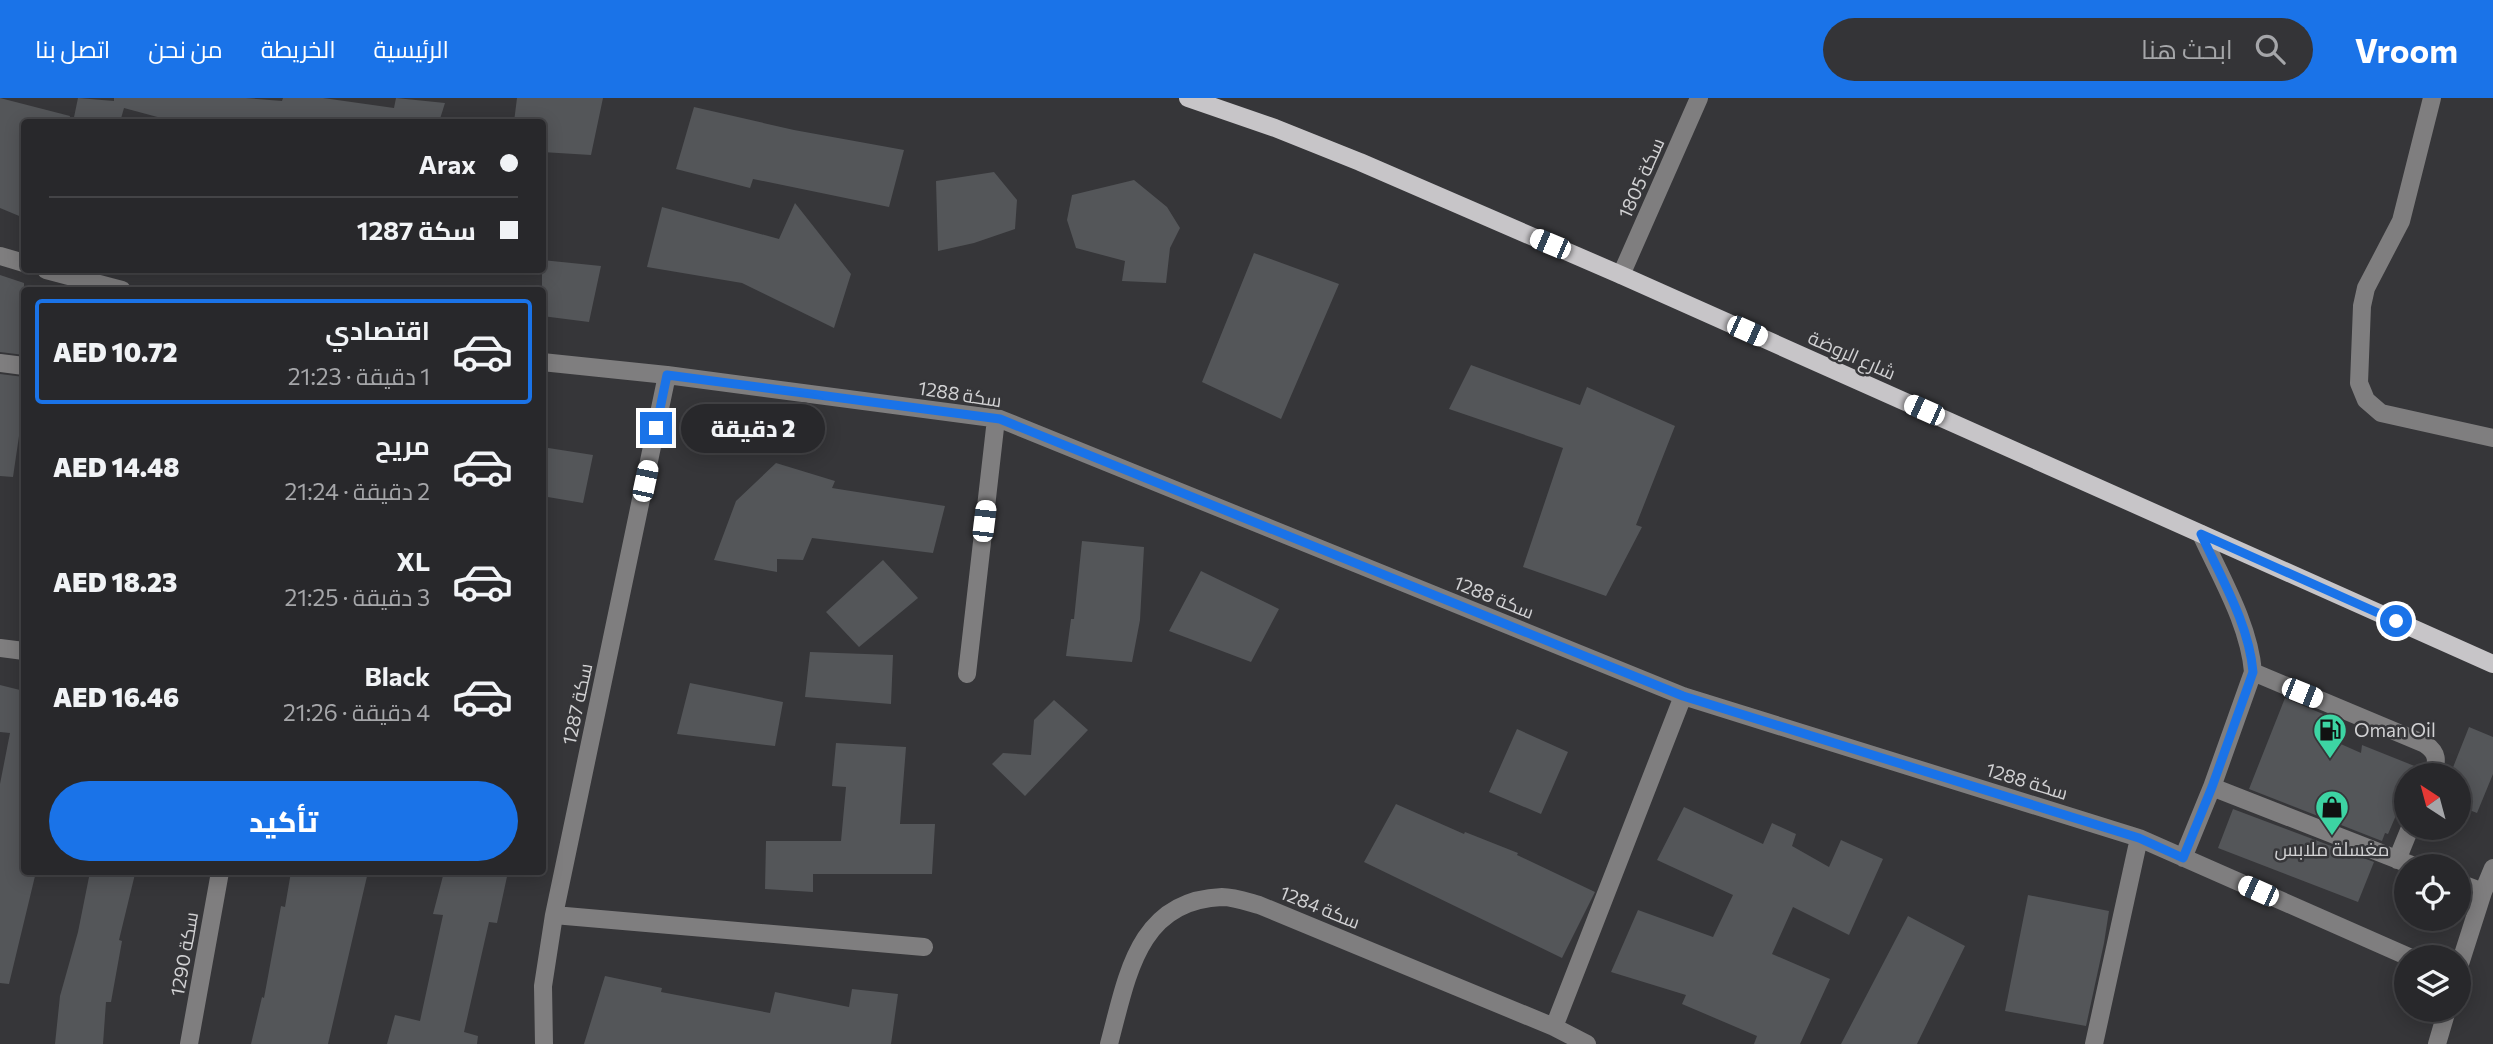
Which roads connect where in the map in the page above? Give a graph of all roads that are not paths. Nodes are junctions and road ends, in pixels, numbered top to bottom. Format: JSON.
{"nodes":[{"id":1,"x":1699,"y":98,"type":"edge"},
{"id":2,"x":2432,"y":98,"type":"edge"},
{"id":3,"x":1199,"y":100,"type":"edge"},
{"id":4,"x":0,"y":256,"type":"edge"},
{"id":5,"x":21,"y":262,"type":"edge"},
{"id":6,"x":53,"y":273,"type":"edge"},
{"id":7,"x":1621,"y":275,"type":"junction"},
{"id":8,"x":80,"y":285,"type":"edge"},
{"id":9,"x":546,"y":362,"type":"edge"},
{"id":10,"x":0,"y":363,"type":"edge"},
{"id":11,"x":21,"y":366,"type":"edge"},
{"id":12,"x":667,"y":375,"type":"junction"},
{"id":13,"x":996,"y":419,"type":"junction"},
{"id":14,"x":2493,"y":438,"type":"edge"},
{"id":15,"x":2201,"y":534,"type":"junction"},
{"id":16,"x":0,"y":648,"type":"edge"},
{"id":17,"x":21,"y":651,"type":"edge"},
{"id":18,"x":2493,"y":664,"type":"edge"},
{"id":19,"x":2253,"y":672,"type":"junction"},
{"id":20,"x":967,"y":674,"type":"dead end"},
{"id":21,"x":1683,"y":696,"type":"junction"},
{"id":22,"x":2436,"y":763,"type":"edge"},
{"id":23,"x":2212,"y":787,"type":"junction"},
{"id":24,"x":2139,"y":838,"type":"junction"},
{"id":25,"x":2183,"y":858,"type":"junction"},
{"id":26,"x":2394,"y":859,"type":"edge"},
{"id":27,"x":2493,"y":868,"type":"edge"},
{"id":28,"x":219,"y":875,"type":"edge"},
{"id":29,"x":2471,"y":888,"type":"edge"},
{"id":30,"x":2483,"y":892,"type":"junction"},
{"id":31,"x":554,"y":915,"type":"junction"},
{"id":32,"x":2466,"y":945,"type":"edge"},
{"id":33,"x":924,"y":947,"type":"dead end"},
{"id":34,"x":2394,"y":950,"type":"edge"},
{"id":35,"x":2443,"y":1022,"type":"edge"},
{"id":36,"x":1554,"y":1027,"type":"junction"},
{"id":37,"x":189,"y":1044,"type":"edge"},
{"id":38,"x":544,"y":1044,"type":"edge"},
{"id":39,"x":1109,"y":1044,"type":"edge"},
{"id":40,"x":1587,"y":1044,"type":"edge"},
{"id":41,"x":2094,"y":1044,"type":"edge"},
{"id":42,"x":2437,"y":1044,"type":"edge"}],
"edges":[{"from":1,"to":7,"type":"street","name":"سكة 1805"},
{"from":2,"to":14,"type":"street"},
{"from":3,"to":7,"type":"main road","name":"شارع الروضة"},
{"from":4,"to":5,"type":"street"},
{"from":6,"to":8,"type":"street"},
{"from":7,"to":15,"type":"main road","name":"شارع الروضة"},
{"from":9,"to":12,"type":"street","name":"سكة 1288"},
{"from":10,"to":11,"type":"street"},
{"from":12,"to":13,"type":"street","name":"سكة 1288"},
{"from":12,"to":31,"type":"street","name":"سكة 1287"},
{"from":13,"to":20,"type":"street"},
{"from":13,"to":21,"type":"street","name":"سكة 1288"},
{"from":15,"to":18,"type":"main road","name":"شارع الروضة"},
{"from":15,"to":19,"type":"street"},
{"from":16,"to":17,"type":"street"},
{"from":19,"to":22,"type":"street"},
{"from":19,"to":23,"type":"street"},
{"from":21,"to":24,"type":"street","name":"سكة 1288"},
{"from":21,"to":36,"type":"street"},
{"from":23,"to":25,"type":"street"},
{"from":23,"to":26,"type":"street"},
{"from":24,"to":25,"type":"street","name":"سكة 1288"},
{"from":24,"to":41,"type":"street"},
{"from":25,"to":34,"type":"street","name":"سكة 1288"},
{"from":27,"to":30,"type":"street"},
{"from":28,"to":37,"type":"street","name":"سكة 1290"},
{"from":29,"to":30,"type":"street"},
{"from":30,"to":32,"type":"street"},
{"from":31,"to":33,"type":"street"},
{"from":31,"to":38,"type":"street","name":"سكة 1287"},
{"from":35,"to":42,"type":"street"},
{"from":36,"to":39,"type":"street","name":"سكة 1284"},
{"from":36,"to":40,"type":"street","name":"سكة 1284"}]}
